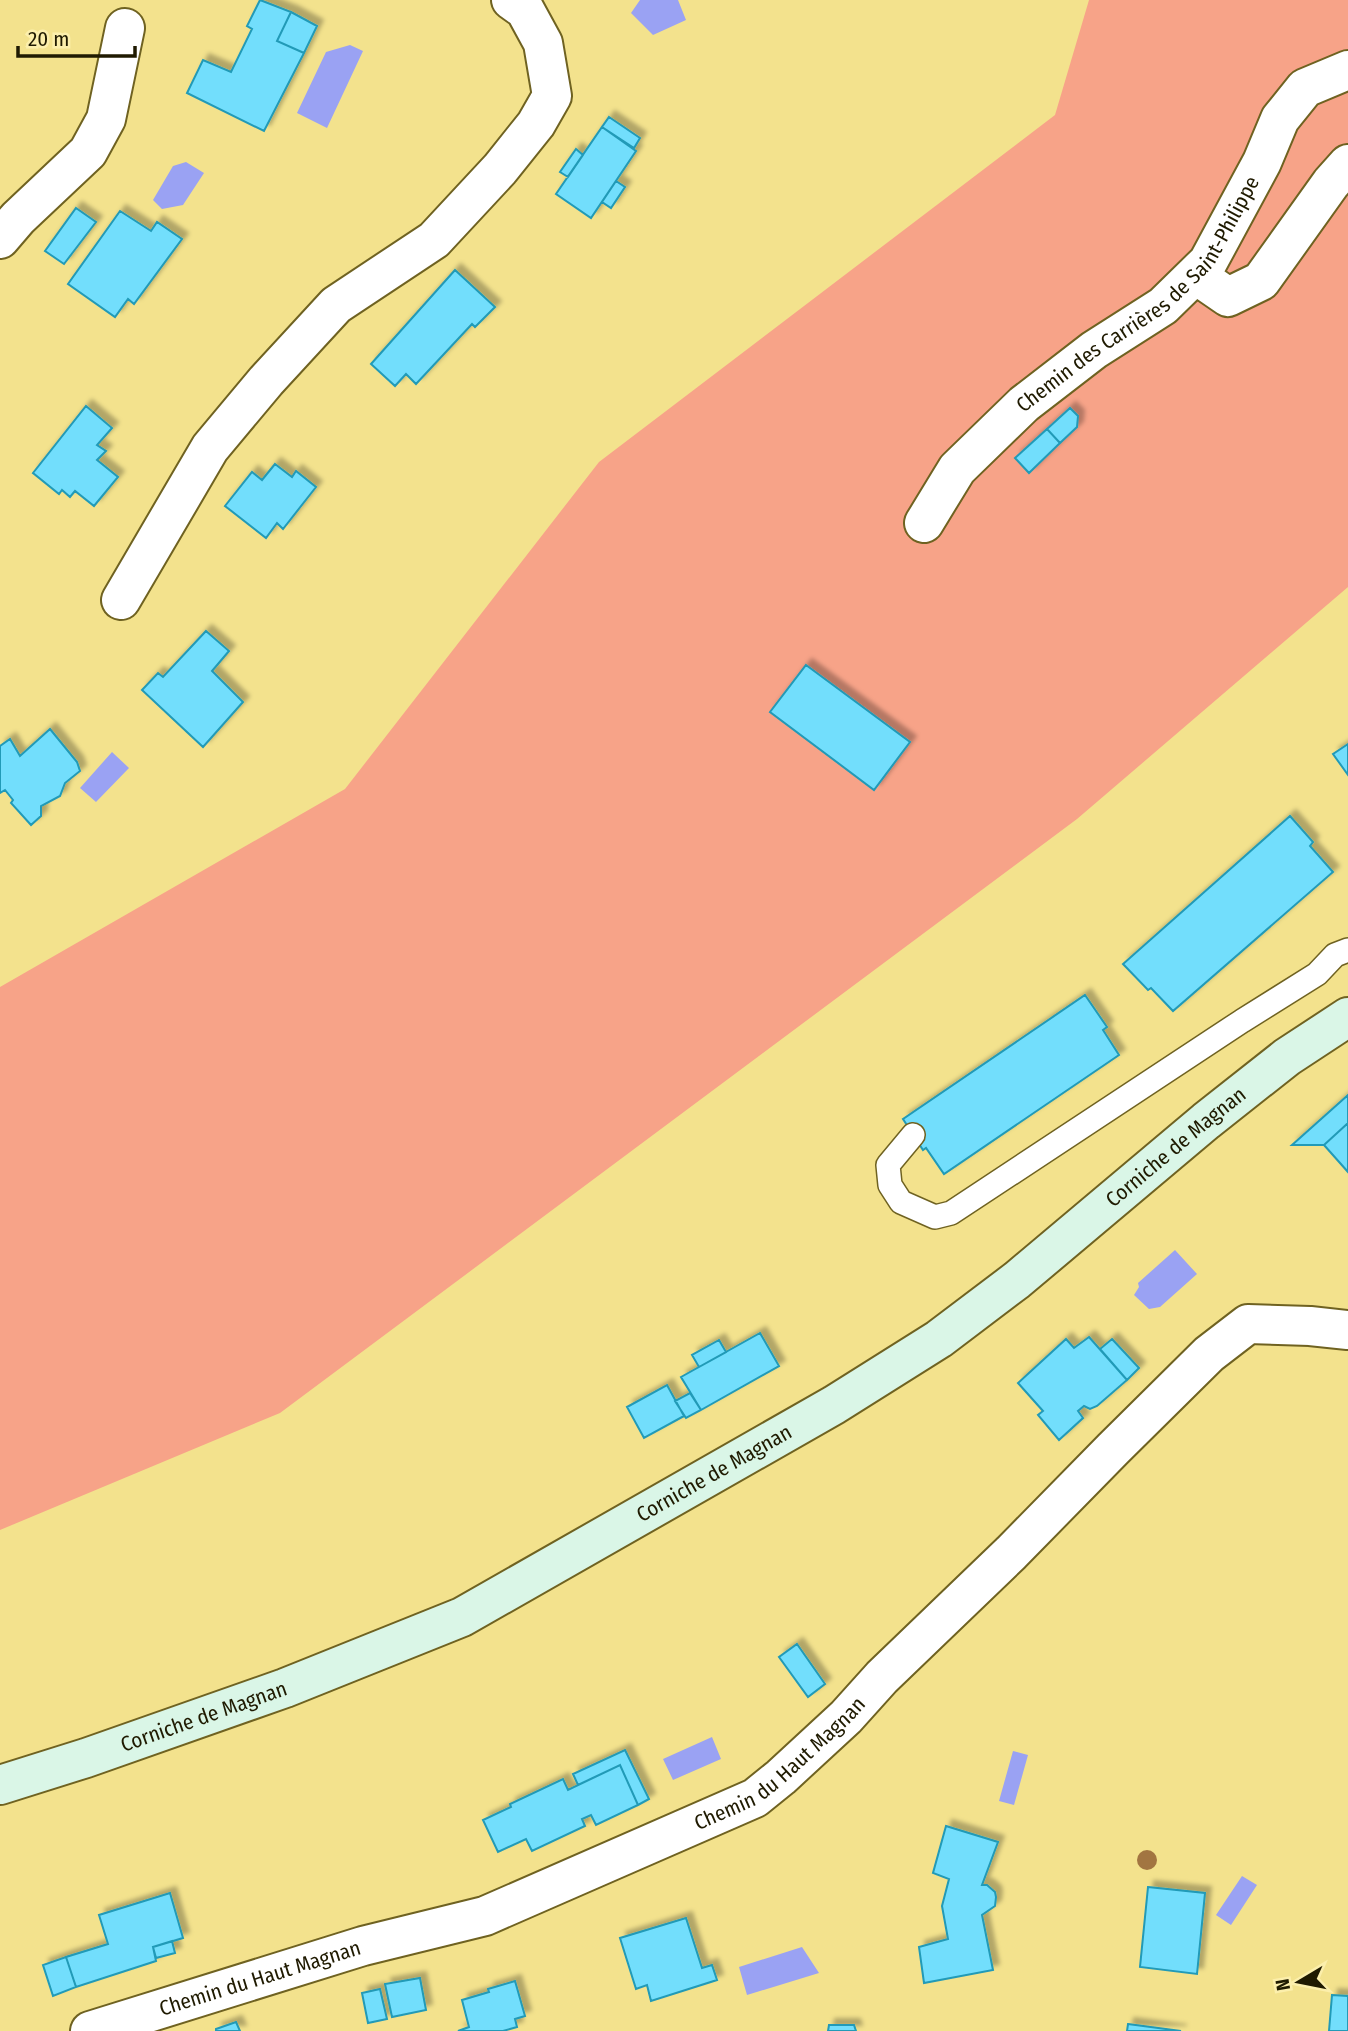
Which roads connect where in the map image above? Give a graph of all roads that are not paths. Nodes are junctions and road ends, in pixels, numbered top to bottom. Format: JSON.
{"nodes":[{"id":1,"x":511,"y":0,"type":"edge"},
{"id":2,"x":125,"y":28,"type":"dead end"},
{"id":3,"x":1348,"y":70,"type":"edge"},
{"id":4,"x":1348,"y":164,"type":"edge"},
{"id":5,"x":0,"y":239,"type":"edge"},
{"id":6,"x":1196,"y":275,"type":"junction"},
{"id":7,"x":924,"y":523,"type":"dead end"},
{"id":8,"x":121,"y":600,"type":"dead end"},
{"id":9,"x":1348,"y":950,"type":"edge"},
{"id":10,"x":1348,"y":1017,"type":"edge"},
{"id":11,"x":913,"y":1135,"type":"dead end"},
{"id":12,"x":1348,"y":1330,"type":"edge"},
{"id":13,"x":0,"y":1785,"type":"edge"},
{"id":14,"x":90,"y":2031,"type":"edge"}],
"edges":[{"from":1,"to":8,"type":"street"},
{"from":2,"to":5,"type":"street"},
{"from":3,"to":6,"type":"street","name":"Chemin des Carrières de Saint-Philippe"},
{"from":4,"to":6,"type":"street"},
{"from":6,"to":7,"type":"street","name":"Chemin des Carrières de Saint-Philippe"},
{"from":9,"to":11,"type":"lane"},
{"from":10,"to":13,"type":"street","name":"Corniche de Magnan"},
{"from":12,"to":14,"type":"street","name":"Chemin du Haut Magnan"}]}
